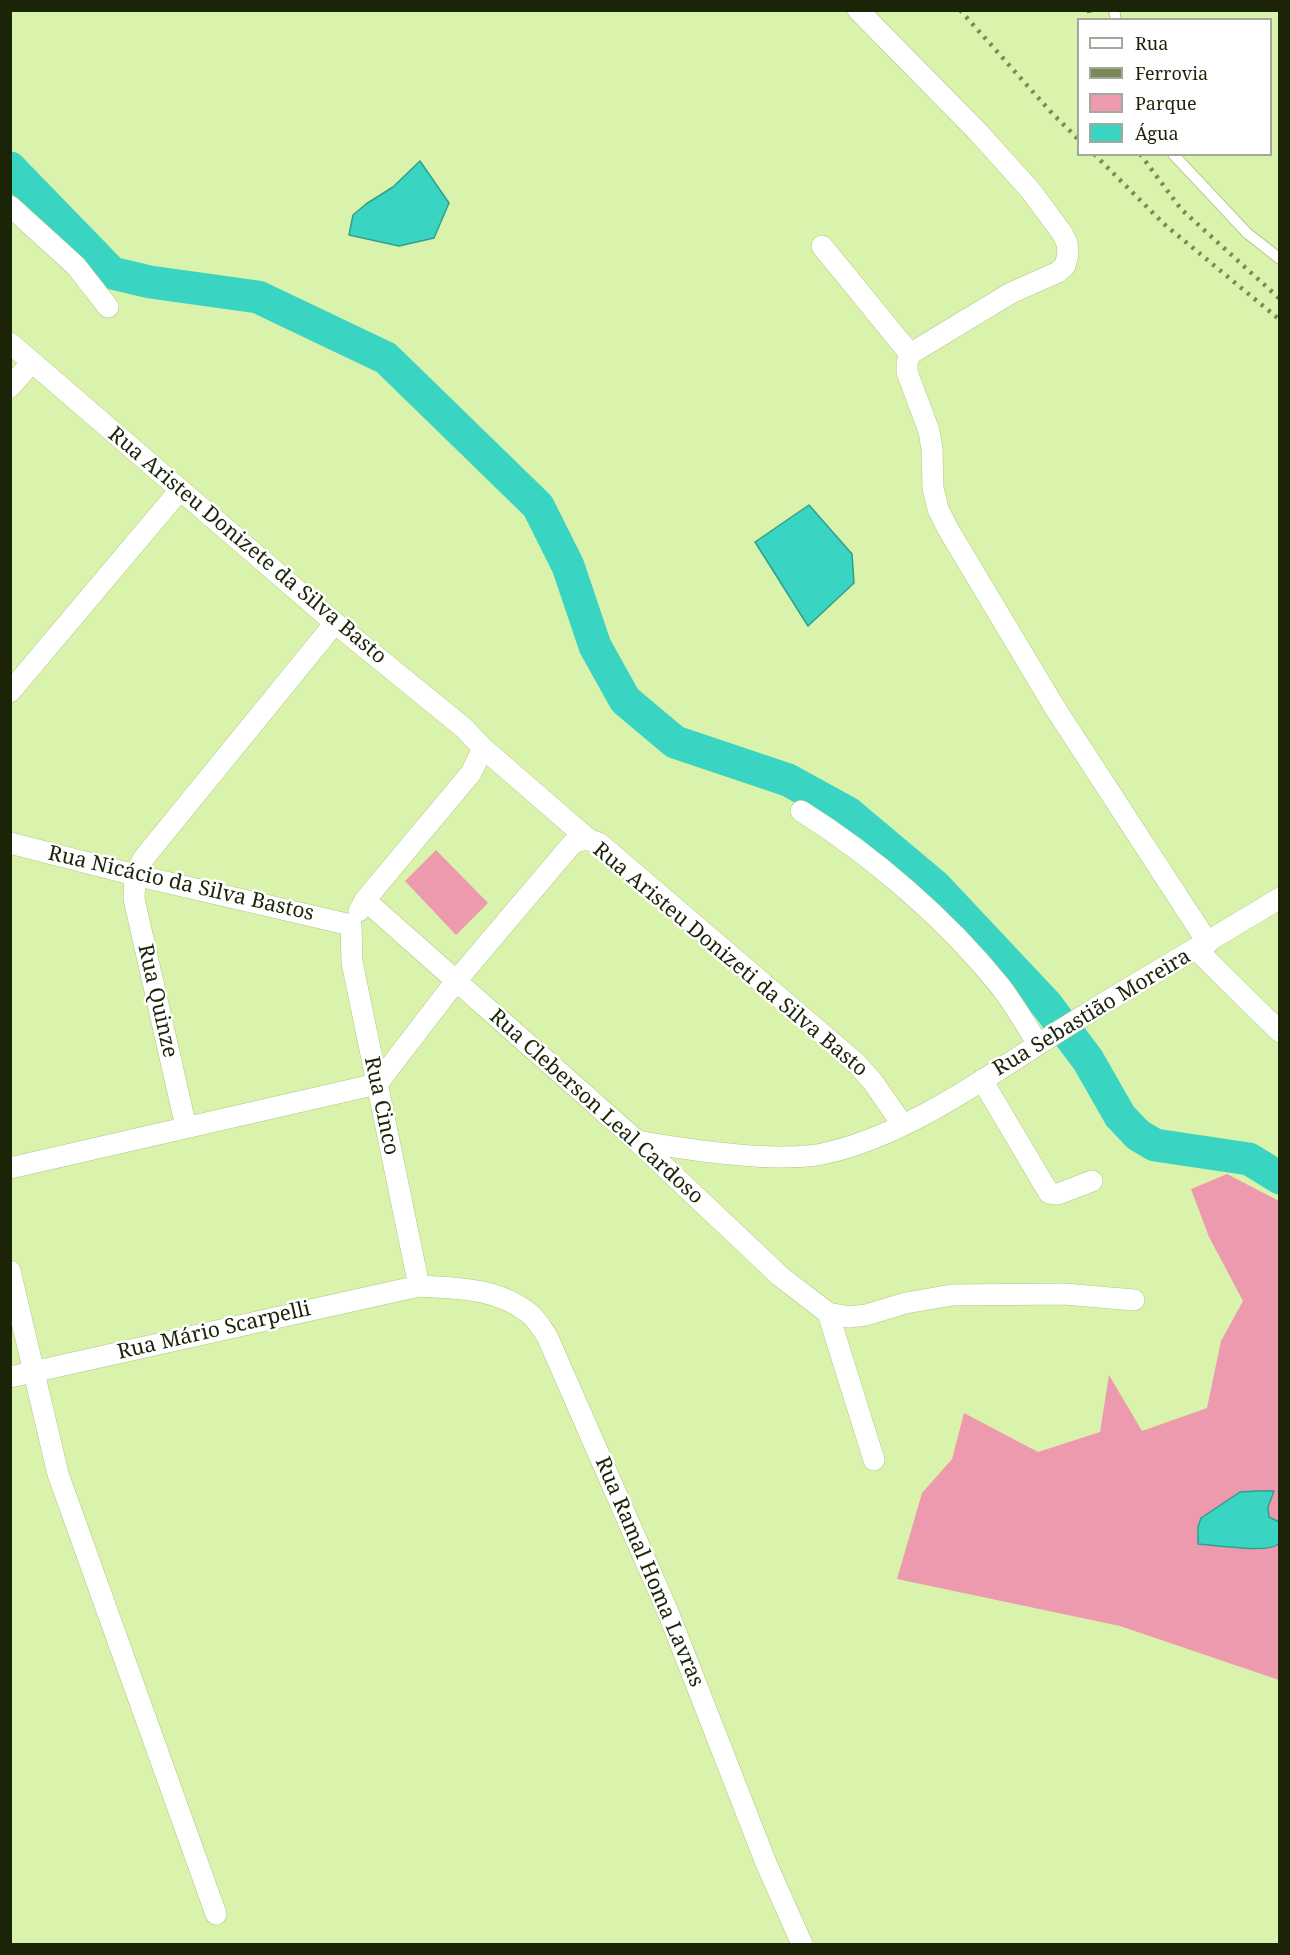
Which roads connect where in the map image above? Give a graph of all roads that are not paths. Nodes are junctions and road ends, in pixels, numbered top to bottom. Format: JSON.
{"nodes":[{"id":1,"x":858,"y":10,"type":"edge"},
{"id":2,"x":1175,"y":156,"type":"edge"},
{"id":3,"x":10,"y":206,"type":"edge"},
{"id":4,"x":822,"y":246,"type":"dead end"},
{"id":5,"x":1280,"y":259,"type":"edge"},
{"id":6,"x":108,"y":307,"type":"dead end"},
{"id":7,"x":10,"y":343,"type":"edge"},
{"id":8,"x":910,"y":354,"type":"junction"},
{"id":9,"x":32,"y":362,"type":"junction"},
{"id":10,"x":10,"y":387,"type":"edge"},
{"id":11,"x":180,"y":490,"type":"junction"},
{"id":12,"x":335,"y":623,"type":"junction"},
{"id":13,"x":10,"y":692,"type":"edge"},
{"id":14,"x":483,"y":748,"type":"junction"},
{"id":15,"x":801,"y":811,"type":"dead end"},
{"id":16,"x":580,"y":842,"type":"junction"},
{"id":17,"x":10,"y":843,"type":"edge"},
{"id":18,"x":135,"y":875,"type":"junction"},
{"id":19,"x":1280,"y":898,"type":"edge"},
{"id":20,"x":365,"y":900,"type":"junction"},
{"id":21,"x":351,"y":925,"type":"junction"},
{"id":22,"x":1202,"y":946,"type":"junction"},
{"id":23,"x":456,"y":981,"type":"junction"},
{"id":24,"x":1280,"y":1032,"type":"edge"},
{"id":25,"x":1047,"y":1039,"type":"junction"},
{"id":26,"x":982,"y":1080,"type":"junction"},
{"id":27,"x":376,"y":1084,"type":"junction"},
{"id":28,"x":902,"y":1124,"type":"junction"},
{"id":29,"x":186,"y":1127,"type":"junction"},
{"id":30,"x":637,"y":1141,"type":"junction"},
{"id":31,"x":10,"y":1168,"type":"edge"},
{"id":32,"x":1092,"y":1181,"type":"dead end"},
{"id":33,"x":10,"y":1271,"type":"edge"},
{"id":34,"x":418,"y":1286,"type":"junction"},
{"id":35,"x":1134,"y":1300,"type":"dead end"},
{"id":36,"x":828,"y":1313,"type":"junction"},
{"id":37,"x":34,"y":1372,"type":"junction"},
{"id":38,"x":10,"y":1377,"type":"edge"},
{"id":39,"x":874,"y":1460,"type":"dead end"},
{"id":40,"x":216,"y":1914,"type":"dead end"},
{"id":41,"x":802,"y":1944,"type":"edge"}],
"edges":[{"from":1,"to":8,"type":"street"},
{"from":2,"to":5,"type":"lane"},
{"from":3,"to":6,"type":"street"},
{"from":4,"to":8,"type":"street"},
{"from":7,"to":9,"type":"street","name":"Rua Aristeu Donizete da Silva Basto"},
{"from":8,"to":22,"type":"street"},
{"from":9,"to":10,"type":"street"},
{"from":9,"to":11,"type":"street","name":"Rua Aristeu Donizete da Silva Basto"},
{"from":11,"to":12,"type":"street","name":"Rua Aristeu Donizete da Silva Basto"},
{"from":11,"to":13,"type":"street"},
{"from":12,"to":14,"type":"street","name":"Rua Aristeu Donizete da Silva Basto"},
{"from":12,"to":18,"type":"street"},
{"from":14,"to":16,"type":"street","name":"Rua Aristeu Donizete da Silva Basto"},
{"from":14,"to":20,"type":"street"},
{"from":15,"to":25,"type":"street"},
{"from":16,"to":23,"type":"street"},
{"from":16,"to":28,"type":"street","name":"Rua Aristeu Donizeti da Silva Basto"},
{"from":17,"to":18,"type":"street","name":"Rua Nicácio da Silva Bastos"},
{"from":18,"to":21,"type":"street","name":"Rua Nicácio da Silva Bastos"},
{"from":18,"to":29,"type":"street","name":"Rua Quinze"},
{"from":19,"to":22,"type":"street","name":"Rua Sebastião Moreira"},
{"from":20,"to":21,"type":"street"},
{"from":20,"to":23,"type":"street","name":"Rua Cleberson Leal Cardoso"},
{"from":21,"to":27,"type":"street","name":"Rua Cinco"},
{"from":22,"to":24,"type":"street"},
{"from":22,"to":25,"type":"street","name":"Rua Sebastião Moreira"},
{"from":23,"to":27,"type":"street"},
{"from":23,"to":30,"type":"street","name":"Rua Cleberson Leal Cardoso"},
{"from":25,"to":26,"type":"street","name":"Rua Sebastião Moreira"},
{"from":26,"to":28,"type":"street","name":"Rua Sebastião Moreira"},
{"from":26,"to":32,"type":"street"},
{"from":27,"to":29,"type":"street"},
{"from":27,"to":34,"type":"street","name":"Rua Cinco"},
{"from":28,"to":30,"type":"street","name":"Rua Sebastião Moreira"},
{"from":29,"to":31,"type":"street"},
{"from":30,"to":36,"type":"street","name":"Rua Cleberson Leal Cardoso"},
{"from":33,"to":37,"type":"street"},
{"from":34,"to":37,"type":"street","name":"Rua Mário Scarpelli"},
{"from":34,"to":41,"type":"street","name":"Rua Ramal Homa Lavras"},
{"from":35,"to":36,"type":"street"},
{"from":36,"to":39,"type":"street"},
{"from":37,"to":38,"type":"street","name":"Rua Mário Scarpelli"},
{"from":37,"to":40,"type":"street"}]}
